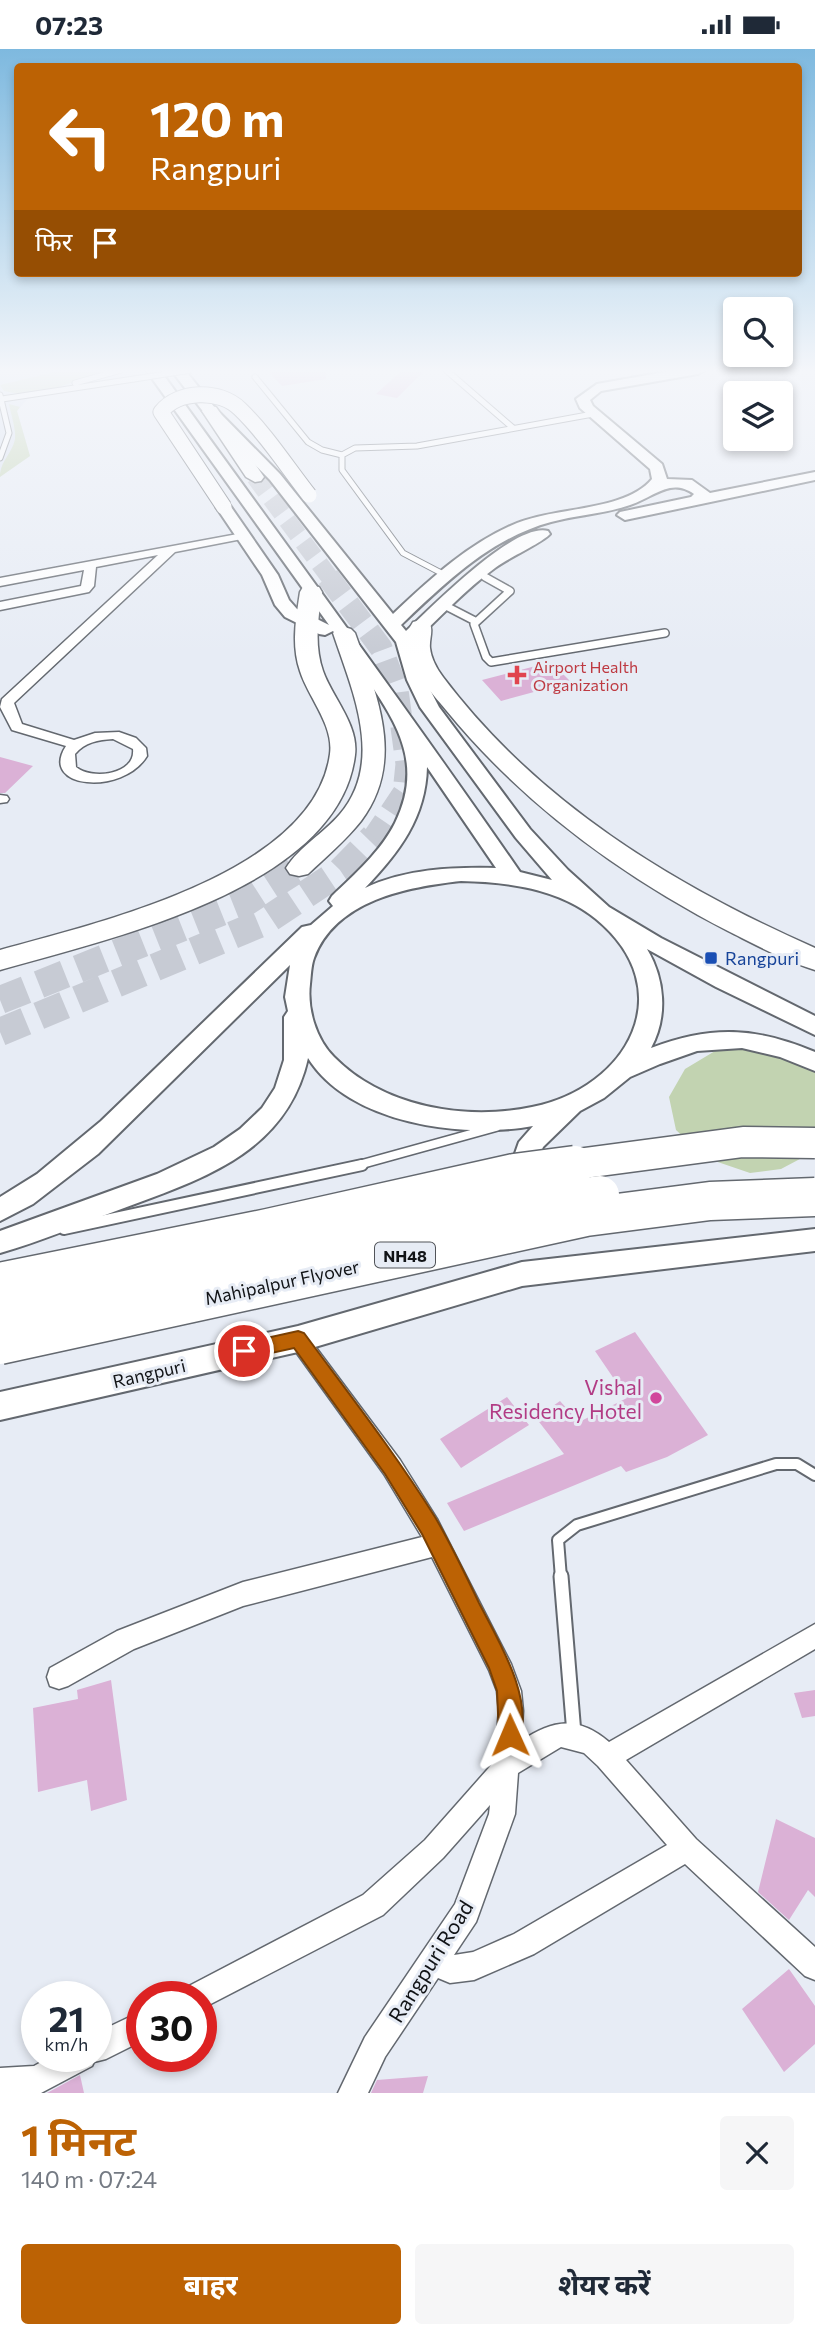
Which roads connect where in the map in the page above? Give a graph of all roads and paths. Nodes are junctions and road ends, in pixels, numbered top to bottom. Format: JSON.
{"nodes":[{"id":1,"x":196,"y":465,"type":"edge"},
{"id":2,"x":221,"y":465,"type":"edge"},
{"id":3,"x":247,"y":465,"type":"edge"},
{"id":4,"x":264,"y":465,"type":"edge"},
{"id":5,"x":285,"y":465,"type":"edge"},
{"id":6,"x":340,"y":465,"type":"edge"},
{"id":7,"x":655,"y":465,"type":"edge"},
{"id":8,"x":255,"y":477,"type":"tunnel mouth"},
{"id":9,"x":815,"y":477,"type":"edge"},
{"id":10,"x":657,"y":486,"type":"junction"},
{"id":11,"x":696,"y":501,"type":"junction"},
{"id":12,"x":243,"y":535,"type":"junction"},
{"id":13,"x":172,"y":549,"type":"junction"},
{"id":14,"x":90,"y":565,"type":"junction"},
{"id":15,"x":120,"y":573,"type":"junction"},
{"id":16,"x":480,"y":574,"type":"junction"},
{"id":17,"x":447,"y":576,"type":"junction"},
{"id":18,"x":0,"y":582,"type":"edge"},
{"id":19,"x":311,"y":591,"type":"junction"},
{"id":20,"x":444,"y":605,"type":"junction"},
{"id":21,"x":0,"y":606,"type":"edge"},
{"id":22,"x":307,"y":621,"type":"junction"},
{"id":23,"x":475,"y":621,"type":"junction"},
{"id":24,"x":406,"y":629,"type":"junction"},
{"id":25,"x":344,"y":633,"type":"junction"},
{"id":26,"x":665,"y":633,"type":"dead end"},
{"id":27,"x":352,"y":658,"type":"junction"},
{"id":28,"x":403,"y":717,"type":"junction"},
{"id":29,"x":76,"y":745,"type":"junction"},
{"id":30,"x":299,"y":868,"type":"tunnel mouth"},
{"id":31,"x":512,"y":876,"type":"junction"},
{"id":32,"x":604,"y":916,"type":"junction"},
{"id":33,"x":0,"y":960,"type":"edge"},
{"id":34,"x":815,"y":960,"type":"edge"},
{"id":35,"x":297,"y":999,"type":"junction"},
{"id":36,"x":815,"y":1026,"type":"edge"},
{"id":37,"x":815,"y":1062,"type":"edge"},
{"id":38,"x":619,"y":1073,"type":"junction"},
{"id":39,"x":576,"y":1103,"type":"junction"},
{"id":40,"x":517,"y":1120,"type":"junction"},
{"id":41,"x":815,"y":1143,"type":"edge"},
{"id":42,"x":815,"y":1197,"type":"edge"},
{"id":43,"x":710,"y":1201,"type":"junction"},
{"id":44,"x":0,"y":1210,"type":"edge"},
{"id":45,"x":815,"y":1240,"type":"edge"},
{"id":46,"x":4,"y":1241,"type":"edge"},
{"id":47,"x":522,"y":1274,"type":"junction"},
{"id":48,"x":0,"y":1282,"type":"edge"},
{"id":49,"x":0,"y":1314,"type":"edge"},
{"id":50,"x":298,"y":1339,"type":"junction"},
{"id":51,"x":0,"y":1345,"type":"edge"},
{"id":52,"x":0,"y":1406,"type":"edge"},
{"id":53,"x":815,"y":1475,"type":"edge"},
{"id":54,"x":437,"y":1545,"type":"junction"},
{"id":55,"x":815,"y":1636,"type":"edge"},
{"id":56,"x":59,"y":1677,"type":"dead end"},
{"id":57,"x":574,"y":1736,"type":"junction"},
{"id":58,"x":607,"y":1757,"type":"junction"},
{"id":59,"x":507,"y":1766,"type":"junction"},
{"id":60,"x":687,"y":1848,"type":"junction"},
{"id":61,"x":432,"y":1961,"type":"junction"},
{"id":62,"x":815,"y":1966,"type":"edge"},
{"id":63,"x":217,"y":1987,"type":"edge"},
{"id":64,"x":52,"y":2072,"type":"edge"},
{"id":65,"x":0,"y":2083,"type":"edge"},
{"id":66,"x":353,"y":2093,"type":"edge"}],
"edges":[{"from":1,"to":12,"type":"main road","bridge":true},
{"from":2,"to":19,"type":"main road"},
{"from":3,"to":8,"type":"highway"},
{"from":4,"to":24,"type":"main road"},
{"from":5,"to":24,"type":"main road","bridge":true},
{"from":6,"to":17,"type":"lane"},
{"from":7,"to":10,"type":"main road"},
{"from":9,"to":11,"type":"main road"},
{"from":10,"to":11,"type":"main road"},
{"from":10,"to":17,"type":"main road"},
{"from":11,"to":16,"type":"main road"},
{"from":12,"to":13,"type":"street"},
{"from":12,"to":22,"type":"main road"},
{"from":13,"to":15,"type":"street"},
{"from":13,"to":15,"type":"street"},
{"from":14,"to":15,"type":"street"},
{"from":14,"to":18,"type":"street"},
{"from":14,"to":21,"type":"street"},
{"from":15,"to":29,"type":"street"},
{"from":16,"to":20,"type":"main road"},
{"from":16,"to":23,"type":"lane"},
{"from":17,"to":24,"type":"main road"},
{"from":19,"to":22,"type":"highway"},
{"from":19,"to":25,"type":"main road"},
{"from":20,"to":23,"type":"lane"},
{"from":20,"to":24,"type":"main road"},
{"from":22,"to":27,"type":"main road"},
{"from":22,"to":33,"type":"highway"},
{"from":23,"to":26,"type":"lane"},
{"from":24,"to":32,"type":"main road"},
{"from":24,"to":34,"type":"highway"},
{"from":25,"to":27,"type":"highway"},
{"from":25,"to":28,"type":"main road"},
{"from":27,"to":30,"type":"highway"},
{"from":28,"to":31,"type":"main road"},
{"from":28,"to":44,"type":"main road"},
{"from":29,"to":29,"type":"street"},
{"from":31,"to":32,"type":"main road"},
{"from":31,"to":35,"type":"main road"},
{"from":32,"to":36,"type":"main road"},
{"from":32,"to":38,"type":"main road"},
{"from":35,"to":40,"type":"main road"},
{"from":35,"to":46,"type":"main road"},
{"from":37,"to":38,"type":"main road"},
{"from":38,"to":39,"type":"main road"},
{"from":39,"to":40,"type":"main road"},
{"from":39,"to":47,"type":"main road"},
{"from":40,"to":46,"type":"lane"},
{"from":41,"to":48,"type":"highway","bridge":true},
{"from":42,"to":43,"type":"highway","name":"Mahipalpur Flyover","number":"NH48","bridge":true},
{"from":43,"to":49,"type":"highway","bridge":true},
{"from":43,"to":51,"type":"highway","name":"Mahipalpur Flyover","number":"NH48","bridge":true},
{"from":45,"to":47,"type":"main road","name":"Rangpuri"},
{"from":47,"to":50,"type":"main road","name":"Rangpuri"},
{"from":50,"to":52,"type":"main road","name":"Rangpuri"},
{"from":50,"to":54,"type":"street","name":"Rangpuri Road"},
{"from":53,"to":57,"type":"lane"},
{"from":54,"to":56,"type":"street"},
{"from":54,"to":59,"type":"street","name":"Rangpuri Road"},
{"from":55,"to":58,"type":"street"},
{"from":57,"to":58,"type":"street"},
{"from":57,"to":59,"type":"street"},
{"from":58,"to":60,"type":"street"},
{"from":59,"to":61,"type":"street","name":"Rangpuri Road"},
{"from":59,"to":63,"type":"street"},
{"from":60,"to":61,"type":"street"},
{"from":60,"to":62,"type":"street"},
{"from":61,"to":66,"type":"street","name":"Rangpuri Road"},
{"from":64,"to":65,"type":"street"}]}
